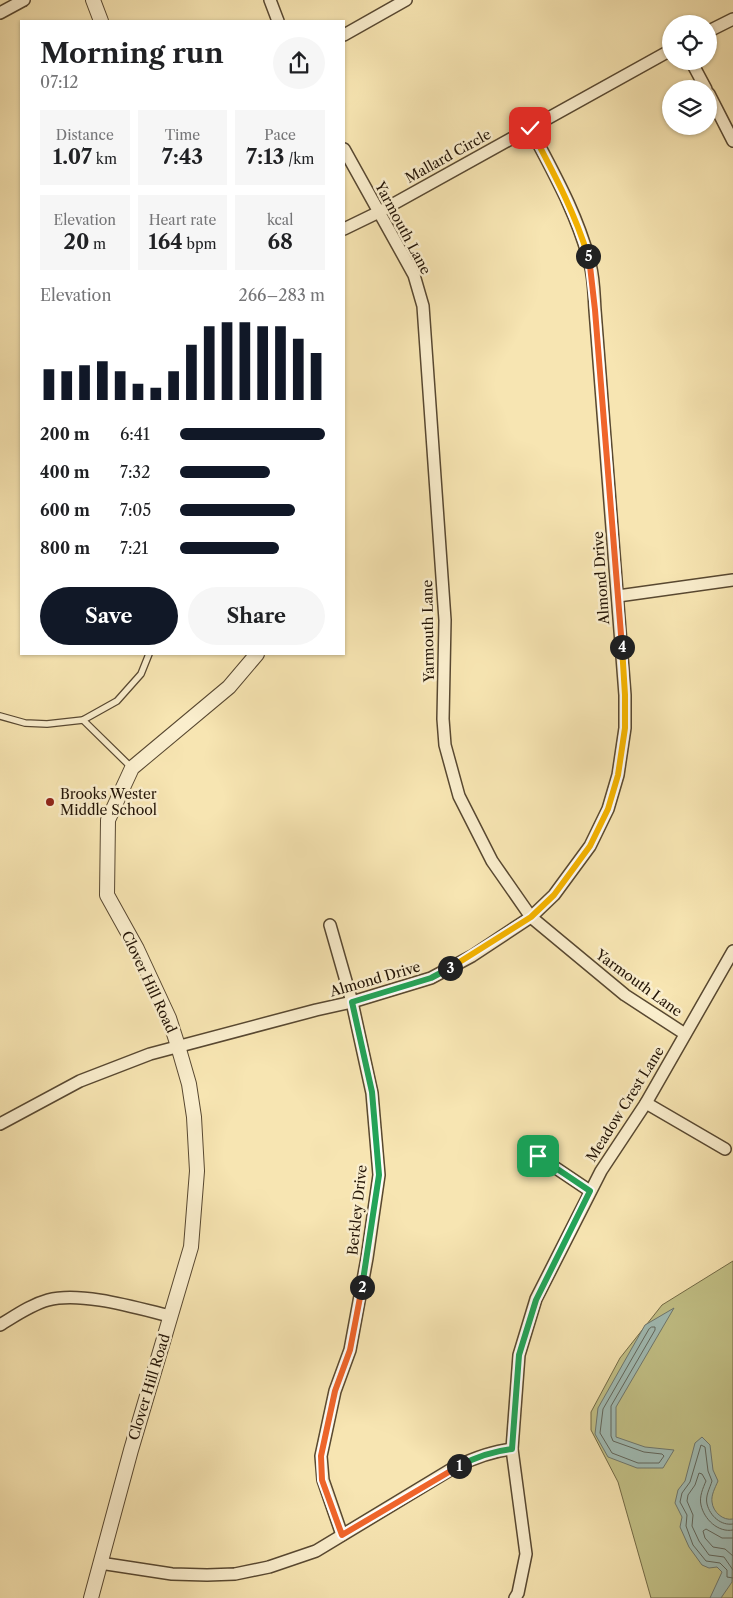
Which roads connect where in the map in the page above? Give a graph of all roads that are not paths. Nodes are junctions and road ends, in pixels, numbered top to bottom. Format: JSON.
{"nodes":[{"id":1,"x":24,"y":0,"type":"edge"},
{"id":2,"x":93,"y":0,"type":"edge"},
{"id":3,"x":270,"y":0,"type":"edge"},
{"id":4,"x":406,"y":0,"type":"edge"},
{"id":5,"x":0,"y":13,"type":"edge"},
{"id":6,"x":733,"y":18,"type":"edge"},
{"id":7,"x":101,"y":20,"type":"edge"},
{"id":8,"x":278,"y":20,"type":"edge"},
{"id":9,"x":717,"y":26,"type":"edge"},
{"id":10,"x":345,"y":34,"type":"edge"},
{"id":11,"x":662,"y":55,"type":"edge"},
{"id":12,"x":717,"y":110,"type":"edge"},
{"id":13,"x":530,"y":128,"type":"junction"},
{"id":14,"x":733,"y":141,"type":"edge"},
{"id":15,"x":345,"y":152,"type":"edge"},
{"id":16,"x":379,"y":212,"type":"junction"},
{"id":17,"x":345,"y":229,"type":"edge"},
{"id":18,"x":733,"y":580,"type":"edge"},
{"id":19,"x":618,"y":596,"type":"junction"},
{"id":20,"x":149,"y":655,"type":"edge"},
{"id":21,"x":256,"y":655,"type":"edge"},
{"id":22,"x":0,"y":716,"type":"edge"},
{"id":23,"x":83,"y":720,"type":"junction"},
{"id":24,"x":132,"y":768,"type":"junction"},
{"id":25,"x":531,"y":917,"type":"junction"},
{"id":26,"x":330,"y":925,"type":"dead end"},
{"id":27,"x":733,"y":952,"type":"edge"},
{"id":28,"x":352,"y":1002,"type":"junction"},
{"id":29,"x":685,"y":1034,"type":"junction"},
{"id":30,"x":178,"y":1046,"type":"junction"},
{"id":31,"x":646,"y":1103,"type":"junction"},
{"id":32,"x":0,"y":1124,"type":"edge"},
{"id":33,"x":725,"y":1148,"type":"dead end"},
{"id":34,"x":538,"y":1156,"type":"dead end"},
{"id":35,"x":590,"y":1191,"type":"junction"},
{"id":36,"x":170,"y":1316,"type":"junction"},
{"id":37,"x":0,"y":1325,"type":"edge"},
{"id":38,"x":512,"y":1449,"type":"junction"},
{"id":39,"x":342,"y":1535,"type":"junction"},
{"id":40,"x":100,"y":1563,"type":"junction"},
{"id":41,"x":91,"y":1598,"type":"edge"},
{"id":42,"x":515,"y":1598,"type":"edge"}],
"edges":[{"from":1,"to":5,"type":"street"},
{"from":2,"to":7,"type":"street"},
{"from":3,"to":8,"type":"street"},
{"from":4,"to":10,"type":"street"},
{"from":6,"to":9,"type":"street"},
{"from":11,"to":13,"type":"street","name":"Mallard Circle"},
{"from":12,"to":14,"type":"street"},
{"from":13,"to":16,"type":"street","name":"Mallard Circle"},
{"from":13,"to":19,"type":"street","name":"Almond Drive"},
{"from":15,"to":16,"type":"street","name":"Yarmouth Lane"},
{"from":16,"to":17,"type":"street","name":"Mallard Circle"},
{"from":16,"to":25,"type":"street","name":"Yarmouth Lane"},
{"from":18,"to":19,"type":"street"},
{"from":19,"to":25,"type":"street","name":"Almond Drive"},
{"from":20,"to":23,"type":"lane"},
{"from":21,"to":24,"type":"street","name":"Clover Hill Road"},
{"from":22,"to":23,"type":"lane"},
{"from":23,"to":24,"type":"lane"},
{"from":24,"to":30,"type":"street","name":"Clover Hill Road"},
{"from":25,"to":28,"type":"street","name":"Almond Drive"},
{"from":25,"to":29,"type":"street","name":"Yarmouth Lane"},
{"from":26,"to":28,"type":"street","name":"Berkley Drive"},
{"from":27,"to":29,"type":"street","name":"Meadow Crest Lane"},
{"from":28,"to":30,"type":"street","name":"Almond Drive"},
{"from":28,"to":39,"type":"street","name":"Berkley Drive"},
{"from":29,"to":31,"type":"street","name":"Meadow Crest Lane"},
{"from":30,"to":32,"type":"street","name":"Almond Drive"},
{"from":30,"to":36,"type":"street","name":"Clover Hill Road"},
{"from":31,"to":33,"type":"street"},
{"from":31,"to":35,"type":"street","name":"Meadow Crest Lane"},
{"from":34,"to":35,"type":"street"},
{"from":35,"to":38,"type":"street","name":"Meadow Crest Lane"},
{"from":36,"to":37,"type":"street"},
{"from":36,"to":40,"type":"street","name":"Clover Hill Road"},
{"from":38,"to":39,"type":"street"},
{"from":38,"to":42,"type":"street","name":"Meadow Crest Lane"},
{"from":39,"to":40,"type":"street"},
{"from":40,"to":41,"type":"street","name":"Clover Hill Road"}]}
